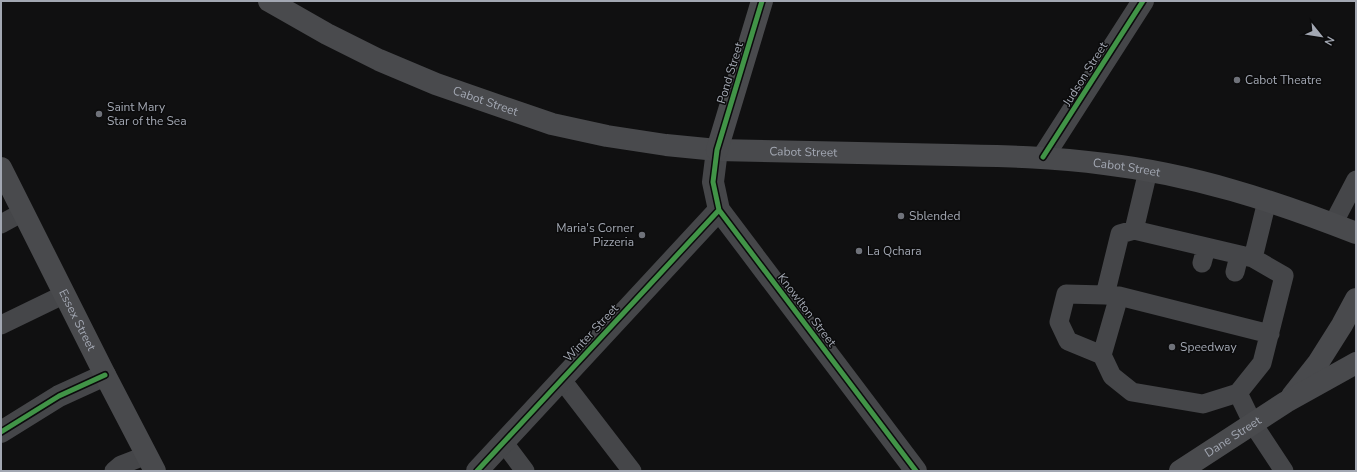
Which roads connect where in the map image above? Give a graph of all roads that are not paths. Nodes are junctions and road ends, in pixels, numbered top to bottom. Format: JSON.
{"nodes":[{"id":1,"x":269,"y":1,"type":"edge"},
{"id":2,"x":762,"y":1,"type":"edge"},
{"id":3,"x":1143,"y":1,"type":"edge"},
{"id":4,"x":717,"y":150,"type":"junction"},
{"id":5,"x":1043,"y":157,"type":"junction"},
{"id":6,"x":1,"y":168,"type":"edge"},
{"id":7,"x":1148,"y":171,"type":"junction"},
{"id":8,"x":1356,"y":180,"type":"edge"},
{"id":9,"x":1267,"y":201,"type":"junction"},
{"id":10,"x":719,"y":210,"type":"junction"},
{"id":11,"x":23,"y":212,"type":"junction"},
{"id":12,"x":1,"y":224,"type":"edge"},
{"id":13,"x":1333,"y":224,"type":"junction"},
{"id":14,"x":1134,"y":230,"type":"junction"},
{"id":15,"x":1356,"y":233,"type":"edge"},
{"id":16,"x":1242,"y":262,"type":"junction"},
{"id":17,"x":65,"y":294,"type":"junction"},
{"id":18,"x":1112,"y":296,"type":"junction"},
{"id":19,"x":1356,"y":298,"type":"edge"},
{"id":20,"x":1,"y":325,"type":"edge"},
{"id":21,"x":1270,"y":334,"type":"junction"},
{"id":22,"x":1102,"y":355,"type":"junction"},
{"id":23,"x":1356,"y":363,"type":"edge"},
{"id":24,"x":105,"y":375,"type":"junction"},
{"id":25,"x":562,"y":380,"type":"junction"},
{"id":26,"x":1238,"y":393,"type":"junction"},
{"id":27,"x":1286,"y":402,"type":"junction"},
{"id":28,"x":1253,"y":424,"type":"junction"},
{"id":29,"x":1,"y":432,"type":"edge"},
{"id":30,"x":504,"y":443,"type":"junction"},
{"id":31,"x":151,"y":463,"type":"edge"},
{"id":32,"x":114,"y":471,"type":"edge"},
{"id":33,"x":477,"y":471,"type":"edge"},
{"id":34,"x":525,"y":471,"type":"edge"},
{"id":35,"x":632,"y":471,"type":"edge"},
{"id":36,"x":916,"y":471,"type":"edge"},
{"id":37,"x":1180,"y":471,"type":"edge"},
{"id":38,"x":1284,"y":471,"type":"edge"}],
"edges":[{"from":1,"to":4,"type":"main road","name":"Cabot Street"},
{"from":2,"to":4,"type":"main road","name":"Pond Street"},
{"from":3,"to":5,"type":"street","name":"Judson Street"},
{"from":4,"to":5,"type":"main road","name":"Cabot Street"},
{"from":4,"to":10,"type":"street","name":"Knowlton Street"},
{"from":5,"to":7,"type":"main road","name":"Cabot Street"},
{"from":6,"to":11,"type":"main road","name":"Essex Street"},
{"from":7,"to":9,"type":"main road","name":"Cabot Street"},
{"from":7,"to":14,"type":"lane"},
{"from":8,"to":13,"type":"lane"},
{"from":9,"to":13,"type":"main road","name":"Cabot Street"},
{"from":9,"to":16,"type":"lane"},
{"from":10,"to":25,"type":"street","name":"Winter Street"},
{"from":10,"to":36,"type":"street","name":"Knowlton Street"},
{"from":11,"to":12,"type":"lane"},
{"from":11,"to":17,"type":"main road","name":"Essex Street"},
{"from":13,"to":15,"type":"main road","name":"Cabot Street"},
{"from":14,"to":16,"type":"lane"},
{"from":14,"to":18,"type":"lane"},
{"from":16,"to":21,"type":"lane"},
{"from":17,"to":20,"type":"lane"},
{"from":17,"to":24,"type":"main road","name":"Essex Street"},
{"from":18,"to":21,"type":"lane"},
{"from":18,"to":22,"type":"lane"},
{"from":18,"to":22,"type":"lane"},
{"from":19,"to":27,"type":"main road","name":"Dane Street"},
{"from":21,"to":26,"type":"lane"},
{"from":22,"to":26,"type":"lane"},
{"from":23,"to":27,"type":"main road","name":"Dane Street"},
{"from":24,"to":29,"type":"street"},
{"from":24,"to":31,"type":"main road","name":"Essex Street"},
{"from":25,"to":30,"type":"street","name":"Winter Street"},
{"from":25,"to":35,"type":"lane"},
{"from":26,"to":28,"type":"lane"},
{"from":27,"to":28,"type":"main road","name":"Dane Street"},
{"from":28,"to":37,"type":"main road","name":"Dane Street"},
{"from":28,"to":38,"type":"lane"},
{"from":30,"to":33,"type":"street","name":"Winter Street"},
{"from":30,"to":34,"type":"lane"},
{"from":31,"to":32,"type":"lane"}]}
